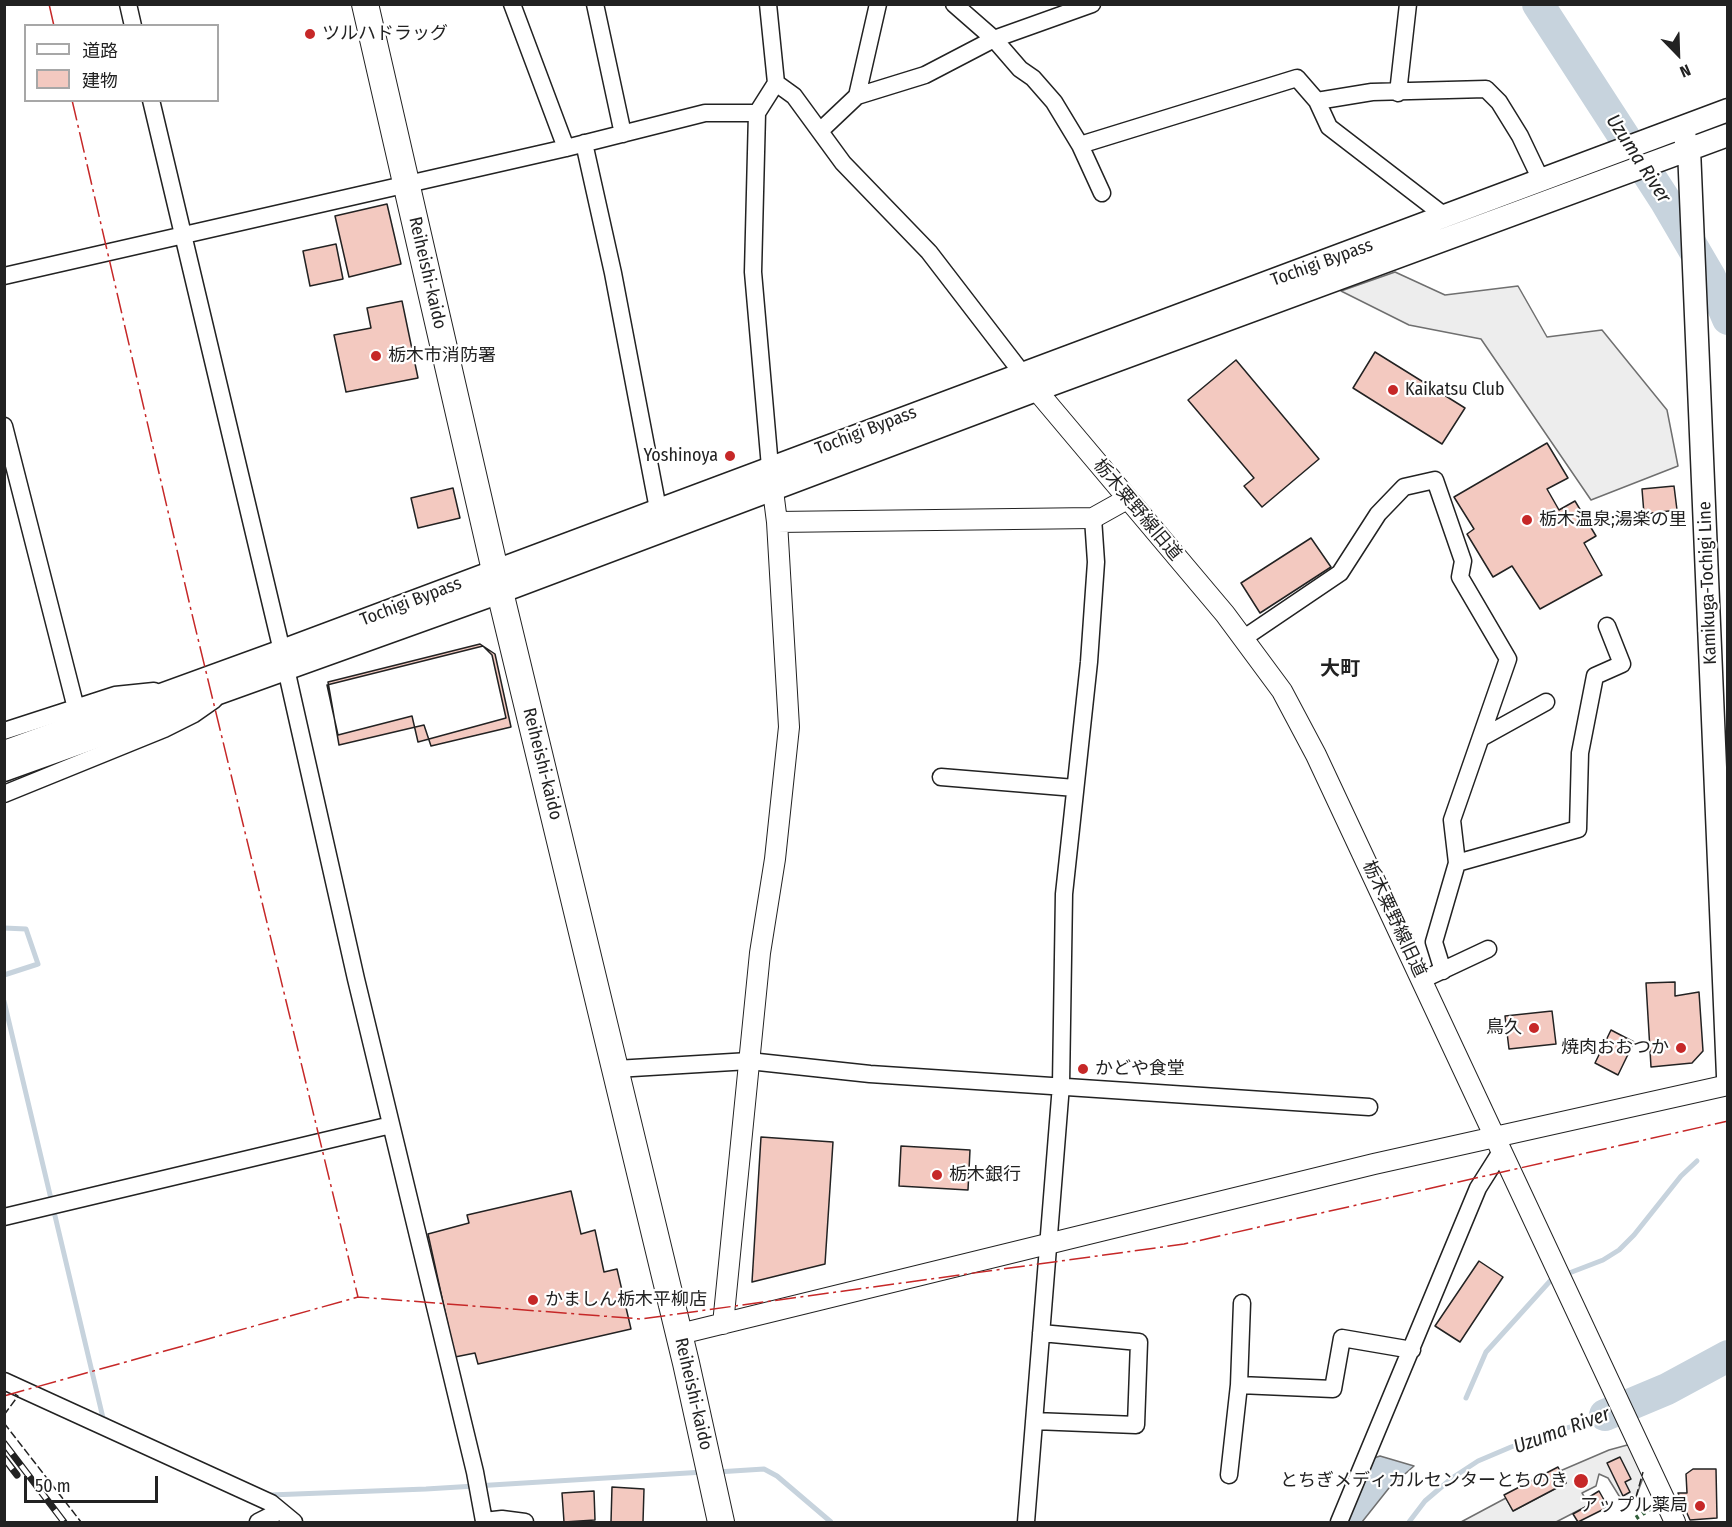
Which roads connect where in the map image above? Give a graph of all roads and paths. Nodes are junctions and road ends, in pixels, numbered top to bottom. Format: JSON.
{"nodes":[{"id":1,"x":128,"y":4,"type":"edge"},
{"id":2,"x":364,"y":4,"type":"edge"},
{"id":3,"x":512,"y":4,"type":"edge"},
{"id":4,"x":595,"y":4,"type":"edge"},
{"id":5,"x":768,"y":4,"type":"edge"},
{"id":6,"x":878,"y":4,"type":"edge"},
{"id":7,"x":954,"y":4,"type":"edge"},
{"id":8,"x":1092,"y":4,"type":"edge"},
{"id":9,"x":1408,"y":4,"type":"edge"},
{"id":10,"x":133,"y":24,"type":"edge"},
{"id":11,"x":994,"y":39,"type":"junction"},
{"id":12,"x":776,"y":83,"type":"junction"},
{"id":13,"x":1398,"y":93,"type":"junction"},
{"id":14,"x":857,"y":96,"type":"junction"},
{"id":15,"x":1317,"y":101,"type":"junction"},
{"id":16,"x":151,"y":102,"type":"edge"},
{"id":17,"x":1728,"y":110,"type":"edge"},
{"id":18,"x":757,"y":113,"type":"junction"},
{"id":19,"x":820,"y":131,"type":"junction"},
{"id":20,"x":1671,"y":132,"type":"junction"},
{"id":21,"x":623,"y":134,"type":"junction"},
{"id":22,"x":1728,"y":135,"type":"edge"},
{"id":23,"x":584,"y":143,"type":"junction"},
{"id":24,"x":1080,"y":145,"type":"junction"},
{"id":25,"x":566,"y":148,"type":"junction"},
{"id":26,"x":1679,"y":153,"type":"junction"},
{"id":27,"x":1615,"y":165,"type":"junction"},
{"id":28,"x":1541,"y":180,"type":"junction"},
{"id":29,"x":407,"y":185,"type":"junction"},
{"id":30,"x":1102,"y":193,"type":"dead end"},
{"id":31,"x":1446,"y":217,"type":"junction"},
{"id":32,"x":183,"y":235,"type":"junction"},
{"id":33,"x":4,"y":276,"type":"edge"},
{"id":34,"x":1022,"y":373,"type":"junction"},
{"id":35,"x":1036,"y":390,"type":"junction"},
{"id":36,"x":4,"y":426,"type":"edge"},
{"id":37,"x":770,"y":467,"type":"junction"},
{"id":38,"x":772,"y":489,"type":"junction"},
{"id":39,"x":1127,"y":499,"type":"junction"},
{"id":40,"x":658,"y":509,"type":"junction"},
{"id":41,"x":1093,"y":518,"type":"junction"},
{"id":42,"x":777,"y":522,"type":"junction"},
{"id":43,"x":498,"y":581,"type":"junction"},
{"id":44,"x":1607,"y":626,"type":"dead end"},
{"id":45,"x":1244,"y":638,"type":"junction"},
{"id":46,"x":284,"y":660,"type":"junction"},
{"id":47,"x":230,"y":689,"type":"junction"},
{"id":48,"x":1546,"y":702,"type":"dead end"},
{"id":49,"x":77,"y":715,"type":"junction"},
{"id":50,"x":4,"y":731,"type":"edge"},
{"id":51,"x":1481,"y":738,"type":"junction"},
{"id":52,"x":4,"y":752,"type":"edge"},
{"id":53,"x":4,"y":771,"type":"edge"},
{"id":54,"x":941,"y":777,"type":"dead end"},
{"id":55,"x":1075,"y":788,"type":"junction"},
{"id":56,"x":4,"y":794,"type":"edge"},
{"id":57,"x":1457,"y":863,"type":"junction"},
{"id":58,"x":1488,"y":949,"type":"dead end"},
{"id":59,"x":1443,"y":971,"type":"junction"},
{"id":60,"x":1422,"y":980,"type":"junction"},
{"id":61,"x":749,"y":1061,"type":"junction"},
{"id":62,"x":616,"y":1069,"type":"junction"},
{"id":63,"x":1728,"y":1076,"type":"edge"},
{"id":64,"x":1061,"y":1085,"type":"junction"},
{"id":65,"x":1728,"y":1085,"type":"edge"},
{"id":66,"x":1369,"y":1107,"type":"dead end"},
{"id":67,"x":392,"y":1125,"type":"junction"},
{"id":68,"x":1499,"y":1143,"type":"junction"},
{"id":69,"x":4,"y":1217,"type":"edge"},
{"id":70,"x":1047,"y":1245,"type":"junction"},
{"id":71,"x":1242,"y":1303,"type":"dead end"},
{"id":72,"x":723,"y":1324,"type":"junction"},
{"id":73,"x":1041,"y":1333,"type":"junction"},
{"id":74,"x":680,"y":1334,"type":"junction"},
{"id":75,"x":1412,"y":1350,"type":"junction"},
{"id":76,"x":4,"y":1381,"type":"edge"},
{"id":77,"x":1239,"y":1385,"type":"junction"},
{"id":78,"x":1034,"y":1421,"type":"junction"},
{"id":79,"x":1229,"y":1475,"type":"dead end"},
{"id":80,"x":280,"y":1511,"type":"junction"},
{"id":81,"x":258,"y":1522,"type":"edge"},
{"id":82,"x":294,"y":1522,"type":"edge"},
{"id":83,"x":480,"y":1522,"type":"edge"},
{"id":84,"x":525,"y":1522,"type":"edge"},
{"id":85,"x":721,"y":1522,"type":"edge"},
{"id":86,"x":1026,"y":1522,"type":"edge"},
{"id":87,"x":1339,"y":1522,"type":"edge"},
{"id":88,"x":1676,"y":1522,"type":"edge"}],
"edges":[{"from":1,"to":10,"type":"street"},
{"from":2,"to":29,"type":"main road","name":"Reiheishi-kaido"},
{"from":3,"to":25,"type":"street"},
{"from":4,"to":21,"type":"street"},
{"from":5,"to":12,"type":"street"},
{"from":6,"to":14,"type":"street"},
{"from":7,"to":11,"type":"street"},
{"from":8,"to":11,"type":"street"},
{"from":9,"to":13,"type":"street"},
{"from":11,"to":14,"type":"street"},
{"from":11,"to":24,"type":"street"},
{"from":12,"to":18,"type":"street"},
{"from":12,"to":19,"type":"street"},
{"from":13,"to":15,"type":"street"},
{"from":13,"to":28,"type":"street"},
{"from":14,"to":19,"type":"street"},
{"from":15,"to":24,"type":"street"},
{"from":15,"to":31,"type":"street"},
{"from":16,"to":32,"type":"street"},
{"from":17,"to":20,"type":"main road","name":"Tochigi Bypass"},
{"from":18,"to":21,"type":"street"},
{"from":18,"to":37,"type":"street"},
{"from":19,"to":34,"type":"street"},
{"from":20,"to":26,"type":"main road","name":"Kamikuga-Tochigi Line"},
{"from":20,"to":27,"type":"main road","name":"Tochigi Bypass"},
{"from":21,"to":23,"type":"street"},
{"from":22,"to":26,"type":"main road","name":"Tochigi Bypass"},
{"from":23,"to":25,"type":"street"},
{"from":23,"to":40,"type":"street"},
{"from":24,"to":30,"type":"street"},
{"from":25,"to":29,"type":"street"},
{"from":26,"to":27,"type":"main road","name":"Tochigi Bypass"},
{"from":26,"to":63,"type":"main road","name":"Kamikuga-Tochigi Line"},
{"from":27,"to":28,"type":"main road","name":"Tochigi Bypass"},
{"from":27,"to":35,"type":"main road","name":"Tochigi Bypass"},
{"from":28,"to":31,"type":"main road","name":"Tochigi Bypass"},
{"from":29,"to":32,"type":"street"},
{"from":29,"to":43,"type":"main road","name":"Reiheishi-kaido"},
{"from":31,"to":34,"type":"main road","name":"Tochigi Bypass"},
{"from":32,"to":33,"type":"street"},
{"from":32,"to":46,"type":"street"},
{"from":34,"to":35,"type":"street","name":"栃木粟野線旧道"},
{"from":34,"to":37,"type":"main road","name":"Tochigi Bypass"},
{"from":35,"to":38,"type":"main road","name":"Tochigi Bypass"},
{"from":35,"to":39,"type":"street","name":"栃木粟野線旧道"},
{"from":36,"to":49,"type":"street"},
{"from":37,"to":38,"type":"street"},
{"from":37,"to":40,"type":"main road","name":"Tochigi Bypass"},
{"from":38,"to":42,"type":"street"},
{"from":38,"to":43,"type":"main road","name":"Tochigi Bypass"},
{"from":39,"to":41,"type":"street"},
{"from":39,"to":45,"type":"street","name":"栃木粟野線旧道"},
{"from":40,"to":43,"type":"main road","name":"Tochigi Bypass"},
{"from":41,"to":42,"type":"street"},
{"from":41,"to":55,"type":"street"},
{"from":42,"to":61,"type":"street"},
{"from":43,"to":46,"type":"main road","name":"Tochigi Bypass"},
{"from":43,"to":62,"type":"main road","name":"Reiheishi-kaido"},
{"from":44,"to":57,"type":"street"},
{"from":45,"to":51,"type":"street"},
{"from":45,"to":60,"type":"street","name":"栃木粟野線旧道"},
{"from":46,"to":47,"type":"main road","name":"Tochigi Bypass"},
{"from":46,"to":49,"type":"main road","name":"Tochigi Bypass"},
{"from":46,"to":67,"type":"street"},
{"from":47,"to":53,"type":"main road","name":"Tochigi Bypass"},
{"from":47,"to":56,"type":"street"},
{"from":48,"to":51,"type":"street"},
{"from":49,"to":50,"type":"street"},
{"from":49,"to":52,"type":"main road","name":"Tochigi Bypass"},
{"from":51,"to":57,"type":"street"},
{"from":54,"to":55,"type":"street"},
{"from":55,"to":64,"type":"street"},
{"from":57,"to":59,"type":"street"},
{"from":58,"to":59,"type":"street"},
{"from":59,"to":60,"type":"street"},
{"from":60,"to":68,"type":"street","name":"栃木粟野線旧道"},
{"from":61,"to":62,"type":"street"},
{"from":61,"to":64,"type":"street"},
{"from":61,"to":72,"type":"street"},
{"from":62,"to":74,"type":"main road","name":"Reiheishi-kaido"},
{"from":64,"to":66,"type":"street"},
{"from":64,"to":70,"type":"street"},
{"from":65,"to":68,"type":"street"},
{"from":67,"to":69,"type":"street"},
{"from":67,"to":83,"type":"street"},
{"from":68,"to":70,"type":"street"},
{"from":68,"to":75,"type":"street"},
{"from":68,"to":88,"type":"street","name":"栃木粟野線旧道"},
{"from":70,"to":72,"type":"street"},
{"from":70,"to":73,"type":"street"},
{"from":71,"to":77,"type":"street"},
{"from":72,"to":74,"type":"street"},
{"from":73,"to":78,"type":"street"},
{"from":73,"to":78,"type":"street"},
{"from":74,"to":85,"type":"main road","name":"Reiheishi-kaido"},
{"from":75,"to":77,"type":"street"},
{"from":75,"to":87,"type":"street"},
{"from":76,"to":80,"type":"street"},
{"from":77,"to":79,"type":"street"},
{"from":78,"to":86,"type":"street"},
{"from":80,"to":81,"type":"street"},
{"from":80,"to":82,"type":"street"},
{"from":83,"to":84,"type":"street"}]}
